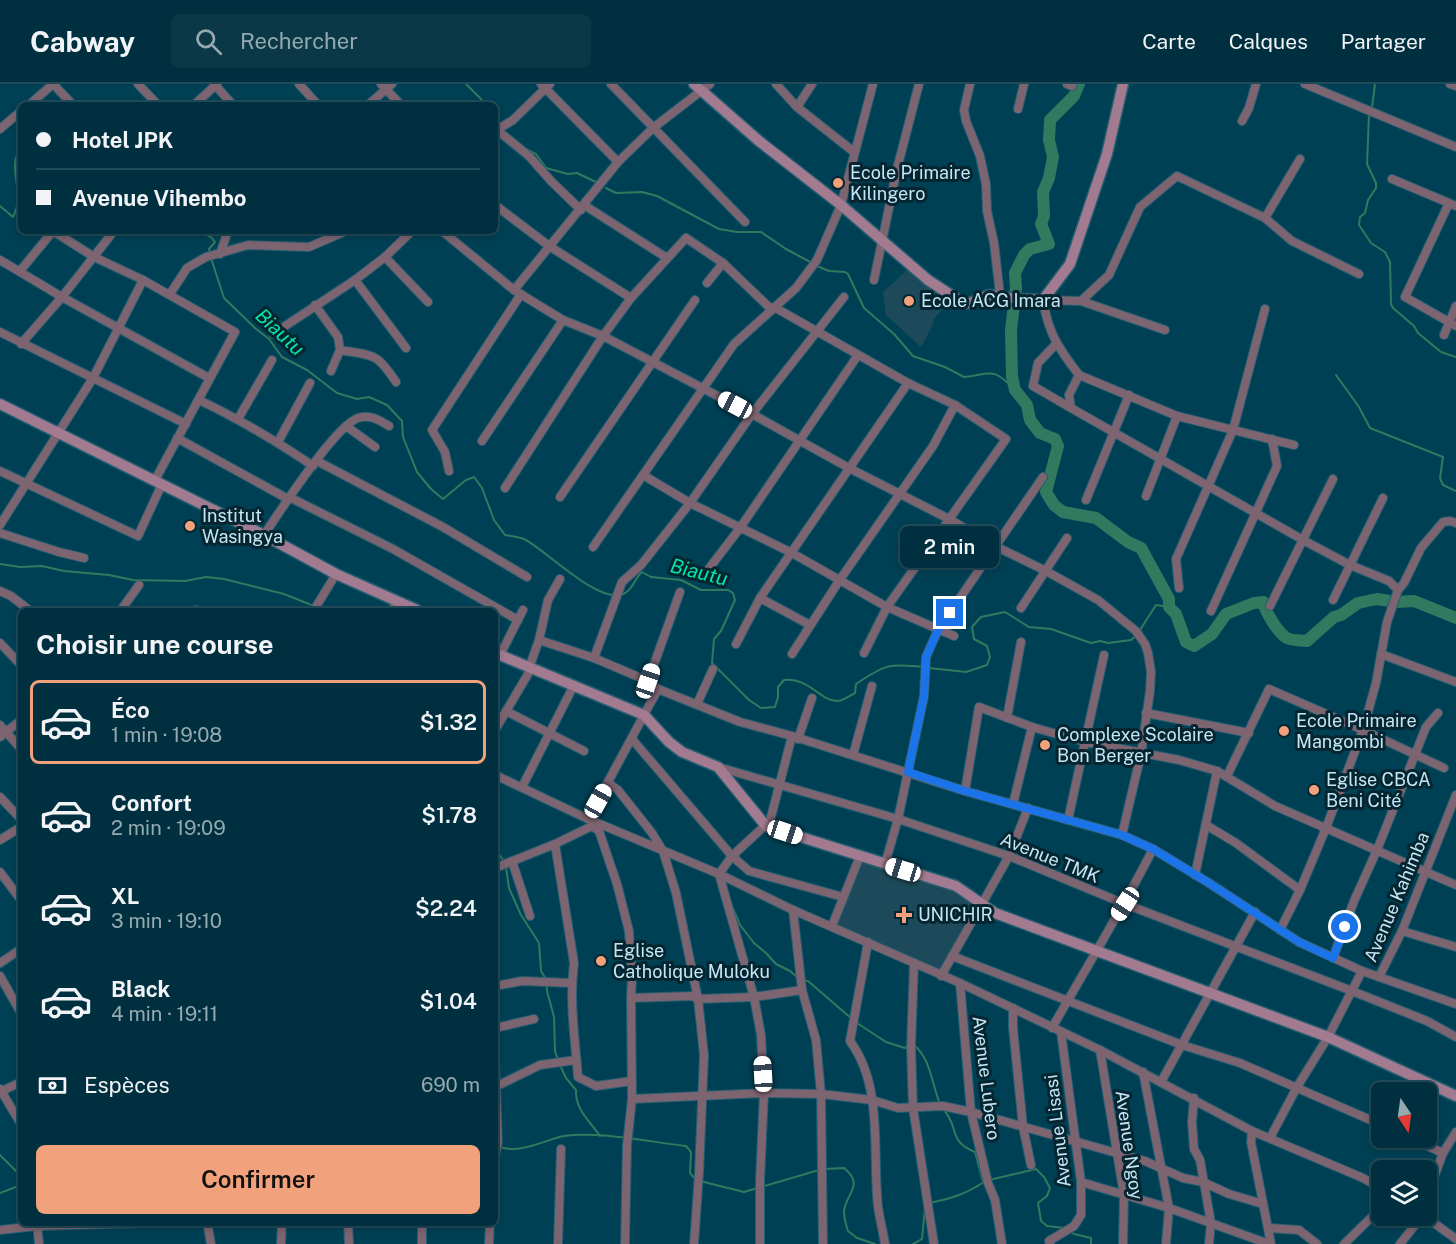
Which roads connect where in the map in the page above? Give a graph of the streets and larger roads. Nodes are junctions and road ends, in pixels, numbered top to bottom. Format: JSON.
{"nodes":[{"id":1,"x":53,"y":84,"type":"edge"},
{"id":2,"x":138,"y":84,"type":"edge"},
{"id":3,"x":216,"y":84,"type":"edge"},
{"id":4,"x":299,"y":84,"type":"edge"},
{"id":5,"x":611,"y":84,"type":"edge"},
{"id":6,"x":710,"y":84,"type":"edge"},
{"id":7,"x":776,"y":84,"type":"edge"},
{"id":8,"x":812,"y":84,"type":"edge"},
{"id":9,"x":873,"y":84,"type":"edge"},
{"id":10,"x":919,"y":84,"type":"edge"},
{"id":11,"x":970,"y":84,"type":"edge"},
{"id":12,"x":1024,"y":84,"type":"edge"},
{"id":13,"x":1123,"y":84,"type":"edge"},
{"id":14,"x":1256,"y":84,"type":"edge"},
{"id":15,"x":1305,"y":84,"type":"edge"},
{"id":16,"x":1450,"y":84,"type":"edge"},
{"id":17,"x":546,"y":85,"type":"edge"},
{"id":18,"x":386,"y":86,"type":"edge"},
{"id":19,"x":1456,"y":86,"type":"edge"},
{"id":20,"x":698,"y":88,"type":"edge"},
{"id":21,"x":32,"y":102,"type":"edge"},
{"id":22,"x":70,"y":102,"type":"edge"},
{"id":23,"x":155,"y":102,"type":"edge"},
{"id":24,"x":197,"y":102,"type":"edge"},
{"id":25,"x":231,"y":102,"type":"edge"},
{"id":26,"x":315,"y":102,"type":"edge"},
{"id":27,"x":371,"y":102,"type":"edge"},
{"id":28,"x":398,"y":102,"type":"edge"},
{"id":29,"x":797,"y":108,"type":"junction"},
{"id":30,"x":1018,"y":109,"type":"dead end"},
{"id":31,"x":18,"y":114,"type":"edge"},
{"id":32,"x":1242,"y":122,"type":"dead end"},
{"id":33,"x":498,"y":128,"type":"edge"},
{"id":34,"x":653,"y":128,"type":"junction"},
{"id":35,"x":0,"y":129,"type":"edge"},
{"id":36,"x":498,"y":130,"type":"edge"},
{"id":37,"x":1456,"y":147,"type":"edge"},
{"id":38,"x":854,"y":152,"type":"junction"},
{"id":39,"x":1300,"y":159,"type":"dead end"},
{"id":40,"x":618,"y":162,"type":"junction"},
{"id":41,"x":1392,"y":179,"type":"dead end"},
{"id":42,"x":1453,"y":204,"type":"edge"},
{"id":43,"x":841,"y":205,"type":"junction"},
{"id":44,"x":498,"y":207,"type":"edge"},
{"id":45,"x":583,"y":207,"type":"junction"},
{"id":46,"x":1265,"y":218,"type":"junction"},
{"id":47,"x":745,"y":222,"type":"dead end"},
{"id":48,"x":51,"y":234,"type":"edge"},
{"id":49,"x":58,"y":234,"type":"edge"},
{"id":50,"x":112,"y":234,"type":"edge"},
{"id":51,"x":226,"y":234,"type":"edge"},
{"id":52,"x":339,"y":234,"type":"edge"},
{"id":53,"x":409,"y":234,"type":"edge"},
{"id":54,"x":446,"y":234,"type":"edge"},
{"id":55,"x":881,"y":240,"type":"junction"},
{"id":56,"x":549,"y":246,"type":"junction"},
{"id":57,"x":213,"y":256,"type":"junction"},
{"id":58,"x":94,"y":257,"type":"junction"},
{"id":59,"x":385,"y":257,"type":"junction"},
{"id":60,"x":667,"y":258,"type":"junction"},
{"id":61,"x":0,"y":260,"type":"edge"},
{"id":62,"x":723,"y":263,"type":"junction"},
{"id":63,"x":20,"y":271,"type":"junction"},
{"id":64,"x":1359,"y":274,"type":"dead end"},
{"id":65,"x":143,"y":280,"type":"junction"},
{"id":66,"x":355,"y":280,"type":"junction"},
{"id":67,"x":874,"y":280,"type":"dead end"},
{"id":68,"x":707,"y":283,"type":"dead end"},
{"id":69,"x":518,"y":292,"type":"junction"},
{"id":70,"x":170,"y":294,"type":"junction"},
{"id":71,"x":62,"y":297,"type":"junction"},
{"id":72,"x":844,"y":297,"type":"dead end"},
{"id":73,"x":1010,"y":297,"type":"junction"},
{"id":74,"x":631,"y":298,"type":"junction"},
{"id":75,"x":695,"y":300,"type":"dead end"},
{"id":76,"x":1043,"y":300,"type":"junction"},
{"id":77,"x":428,"y":302,"type":"dead end"},
{"id":78,"x":1081,"y":302,"type":"junction"},
{"id":79,"x":315,"y":305,"type":"junction"},
{"id":80,"x":1456,"y":306,"type":"edge"},
{"id":81,"x":773,"y":309,"type":"junction"},
{"id":82,"x":1265,"y":309,"type":"dead end"},
{"id":83,"x":563,"y":320,"type":"junction"},
{"id":84,"x":1453,"y":324,"type":"edge"},
{"id":85,"x":119,"y":329,"type":"junction"},
{"id":86,"x":1165,"y":330,"type":"dead end"},
{"id":87,"x":0,"y":332,"type":"edge"},
{"id":88,"x":816,"y":332,"type":"junction"},
{"id":89,"x":273,"y":334,"type":"dead end"},
{"id":90,"x":1444,"y":335,"type":"dead end"},
{"id":91,"x":603,"y":336,"type":"junction"},
{"id":92,"x":21,"y":344,"type":"junction"},
{"id":93,"x":1056,"y":344,"type":"junction"},
{"id":94,"x":406,"y":348,"type":"dead end"},
{"id":95,"x":340,"y":350,"type":"junction"},
{"id":96,"x":858,"y":355,"type":"junction"},
{"id":97,"x":272,"y":360,"type":"dead end"},
{"id":98,"x":651,"y":362,"type":"junction"},
{"id":99,"x":331,"y":371,"type":"dead end"},
{"id":100,"x":1079,"y":375,"type":"junction"},
{"id":101,"x":93,"y":378,"type":"junction"},
{"id":102,"x":209,"y":378,"type":"junction"},
{"id":103,"x":396,"y":382,"type":"dead end"},
{"id":104,"x":310,"y":383,"type":"dead end"},
{"id":105,"x":908,"y":383,"type":"junction"},
{"id":106,"x":702,"y":388,"type":"junction"},
{"id":107,"x":1129,"y":395,"type":"junction"},
{"id":108,"x":199,"y":400,"type":"junction"},
{"id":109,"x":0,"y":404,"type":"edge"},
{"id":110,"x":955,"y":405,"type":"junction"},
{"id":111,"x":1071,"y":408,"type":"junction"},
{"id":112,"x":752,"y":414,"type":"junction"},
{"id":113,"x":1177,"y":416,"type":"junction"},
{"id":114,"x":238,"y":419,"type":"junction"},
{"id":115,"x":186,"y":424,"type":"junction"},
{"id":116,"x":345,"y":426,"type":"junction"},
{"id":117,"x":389,"y":426,"type":"dead end"},
{"id":118,"x":1233,"y":430,"type":"junction"},
{"id":119,"x":1113,"y":431,"type":"junction"},
{"id":120,"x":59,"y":434,"type":"junction"},
{"id":121,"x":177,"y":438,"type":"junction"},
{"id":122,"x":1272,"y":439,"type":"junction"},
{"id":123,"x":482,"y":441,"type":"dead end"},
{"id":124,"x":800,"y":441,"type":"junction"},
{"id":125,"x":278,"y":442,"type":"junction"},
{"id":126,"x":1294,"y":445,"type":"dead end"},
{"id":127,"x":375,"y":447,"type":"dead end"},
{"id":128,"x":1160,"y":458,"type":"junction"},
{"id":129,"x":315,"y":464,"type":"junction"},
{"id":130,"x":849,"y":468,"type":"junction"},
{"id":131,"x":0,"y":471,"type":"edge"},
{"id":132,"x":449,"y":471,"type":"dead end"},
{"id":133,"x":643,"y":475,"type":"junction"},
{"id":134,"x":1042,"y":477,"type":"dead end"},
{"id":135,"x":1333,"y":479,"type":"dead end"},
{"id":136,"x":158,"y":482,"type":"junction"},
{"id":137,"x":27,"y":484,"type":"junction"},
{"id":138,"x":1208,"y":486,"type":"junction"},
{"id":139,"x":504,"y":488,"type":"dead end"},
{"id":140,"x":899,"y":493,"type":"junction"},
{"id":141,"x":1146,"y":495,"type":"dead end"},
{"id":142,"x":560,"y":497,"type":"dead end"},
{"id":143,"x":288,"y":498,"type":"junction"},
{"id":144,"x":1383,"y":498,"type":"dead end"},
{"id":145,"x":1086,"y":500,"type":"dead end"},
{"id":146,"x":690,"y":504,"type":"junction"},
{"id":147,"x":1256,"y":514,"type":"junction"},
{"id":148,"x":949,"y":519,"type":"junction"},
{"id":149,"x":1456,"y":523,"type":"edge"},
{"id":150,"x":0,"y":525,"type":"edge"},
{"id":151,"x":740,"y":528,"type":"junction"},
{"id":152,"x":0,"y":533,"type":"edge"},
{"id":153,"x":264,"y":535,"type":"junction"},
{"id":154,"x":1067,"y":538,"type":"dead end"},
{"id":155,"x":1303,"y":540,"type":"junction"},
{"id":156,"x":995,"y":546,"type":"junction"},
{"id":157,"x":593,"y":547,"type":"dead end"},
{"id":158,"x":792,"y":553,"type":"junction"},
{"id":159,"x":84,"y":558,"type":"dead end"},
{"id":160,"x":1350,"y":565,"type":"junction"},
{"id":161,"x":1046,"y":571,"type":"junction"},
{"id":162,"x":336,"y":574,"type":"junction"},
{"id":163,"x":704,"y":575,"type":"dead end"},
{"id":164,"x":527,"y":577,"type":"dead end"},
{"id":165,"x":560,"y":579,"type":"dead end"},
{"id":166,"x":839,"y":581,"type":"junction"},
{"id":167,"x":139,"y":585,"type":"dead end"},
{"id":168,"x":1179,"y":588,"type":"dead end"},
{"id":169,"x":0,"y":591,"type":"edge"},
{"id":170,"x":680,"y":592,"type":"dead end"},
{"id":171,"x":1397,"y":592,"type":"junction"},
{"id":172,"x":760,"y":598,"type":"junction"},
{"id":173,"x":1333,"y":600,"type":"dead end"},
{"id":174,"x":399,"y":602,"type":"junction"},
{"id":175,"x":1270,"y":606,"type":"dead end"},
{"id":176,"x":887,"y":607,"type":"junction"},
{"id":177,"x":26,"y":608,"type":"edge"},
{"id":178,"x":122,"y":608,"type":"edge"},
{"id":179,"x":316,"y":608,"type":"edge"},
{"id":180,"x":393,"y":608,"type":"edge"},
{"id":181,"x":412,"y":608,"type":"edge"},
{"id":182,"x":497,"y":608,"type":"edge"},
{"id":183,"x":1021,"y":608,"type":"dead end"},
{"id":184,"x":498,"y":609,"type":"edge"},
{"id":185,"x":523,"y":610,"type":"dead end"},
{"id":186,"x":1211,"y":611,"type":"dead end"},
{"id":187,"x":518,"y":620,"type":"junction"},
{"id":188,"x":810,"y":625,"type":"junction"},
{"id":189,"x":938,"y":630,"type":"junction"},
{"id":190,"x":954,"y":636,"type":"dead end"},
{"id":191,"x":539,"y":640,"type":"junction"},
{"id":192,"x":1021,"y":642,"type":"dead end"},
{"id":193,"x":0,"y":643,"type":"edge"},
{"id":194,"x":736,"y":644,"type":"dead end"},
{"id":195,"x":864,"y":653,"type":"dead end"},
{"id":196,"x":498,"y":654,"type":"edge"},
{"id":197,"x":792,"y":654,"type":"dead end"},
{"id":198,"x":1381,"y":654,"type":"junction"},
{"id":199,"x":1104,"y":655,"type":"dead end"},
{"id":200,"x":594,"y":658,"type":"junction"},
{"id":201,"x":18,"y":662,"type":"edge"},
{"id":202,"x":530,"y":668,"type":"junction"},
{"id":203,"x":713,"y":669,"type":"dead end"},
{"id":204,"x":648,"y":681,"type":"junction"},
{"id":205,"x":1456,"y":682,"type":"edge"},
{"id":206,"x":574,"y":686,"type":"junction"},
{"id":207,"x":872,"y":686,"type":"dead end"},
{"id":208,"x":658,"y":689,"type":"junction"},
{"id":209,"x":812,"y":698,"type":"dead end"},
{"id":210,"x":697,"y":704,"type":"junction"},
{"id":211,"x":506,"y":711,"type":"junction"},
{"id":212,"x":1146,"y":713,"type":"junction"},
{"id":213,"x":1438,"y":713,"type":"dead end"},
{"id":214,"x":644,"y":715,"type":"junction"},
{"id":215,"x":1007,"y":718,"type":"junction"},
{"id":216,"x":498,"y":720,"type":"edge"},
{"id":217,"x":18,"y":722,"type":"edge"},
{"id":218,"x":1032,"y":728,"type":"junction"},
{"id":219,"x":1363,"y":730,"type":"junction"},
{"id":220,"x":2,"y":731,"type":"edge"},
{"id":221,"x":1249,"y":733,"type":"junction"},
{"id":222,"x":548,"y":734,"type":"junction"},
{"id":223,"x":795,"y":738,"type":"junction"},
{"id":224,"x":632,"y":739,"type":"junction"},
{"id":225,"x":1085,"y":742,"type":"junction"},
{"id":226,"x":18,"y":746,"type":"edge"},
{"id":227,"x":584,"y":751,"type":"dead end"},
{"id":228,"x":1141,"y":754,"type":"junction"},
{"id":229,"x":853,"y":755,"type":"junction"},
{"id":230,"x":1416,"y":755,"type":"junction"},
{"id":231,"x":718,"y":767,"type":"junction"},
{"id":232,"x":1444,"y":768,"type":"dead end"},
{"id":233,"x":1217,"y":771,"type":"junction"},
{"id":234,"x":908,"y":772,"type":"junction"},
{"id":235,"x":498,"y":776,"type":"edge"},
{"id":236,"x":1227,"y":776,"type":"junction"},
{"id":237,"x":608,"y":783,"type":"junction"},
{"id":238,"x":780,"y":785,"type":"junction"},
{"id":239,"x":522,"y":788,"type":"junction"},
{"id":240,"x":965,"y":791,"type":"junction"},
{"id":241,"x":1456,"y":795,"type":"edge"},
{"id":242,"x":0,"y":797,"type":"edge"},
{"id":243,"x":1013,"y":804,"type":"junction"},
{"id":244,"x":1028,"y":808,"type":"junction"},
{"id":245,"x":18,"y":816,"type":"edge"},
{"id":246,"x":898,"y":819,"type":"junction"},
{"id":247,"x":1068,"y":820,"type":"junction"},
{"id":248,"x":590,"y":822,"type":"junction"},
{"id":249,"x":1206,"y":825,"type":"junction"},
{"id":250,"x":766,"y":826,"type":"junction"},
{"id":251,"x":18,"y":828,"type":"edge"},
{"id":252,"x":1326,"y":828,"type":"junction"},
{"id":253,"x":1122,"y":835,"type":"junction"},
{"id":254,"x":0,"y":840,"type":"edge"},
{"id":255,"x":555,"y":844,"type":"junction"},
{"id":256,"x":1153,"y":849,"type":"junction"},
{"id":257,"x":1377,"y":850,"type":"junction"},
{"id":258,"x":663,"y":851,"type":"junction"},
{"id":259,"x":732,"y":856,"type":"junction"},
{"id":260,"x":860,"y":856,"type":"junction"},
{"id":261,"x":1009,"y":856,"type":"junction"},
{"id":262,"x":504,"y":864,"type":"edge"},
{"id":263,"x":885,"y":864,"type":"junction"},
{"id":264,"x":0,"y":872,"type":"edge"},
{"id":265,"x":1426,"y":872,"type":"junction"},
{"id":266,"x":719,"y":874,"type":"junction"},
{"id":267,"x":1195,"y":874,"type":"junction"},
{"id":268,"x":1456,"y":885,"type":"edge"},
{"id":269,"x":1300,"y":890,"type":"junction"},
{"id":270,"x":18,"y":896,"type":"edge"},
{"id":271,"x":843,"y":897,"type":"junction"},
{"id":272,"x":982,"y":904,"type":"junction"},
{"id":273,"x":1125,"y":904,"type":"junction"},
{"id":274,"x":794,"y":910,"type":"junction"},
{"id":275,"x":1255,"y":912,"type":"junction"},
{"id":276,"x":530,"y":916,"type":"dead end"},
{"id":277,"x":832,"y":926,"type":"junction"},
{"id":278,"x":1280,"y":930,"type":"junction"},
{"id":279,"x":1402,"y":931,"type":"junction"},
{"id":280,"x":868,"y":942,"type":"junction"},
{"id":281,"x":1455,"y":944,"type":"edge"},
{"id":282,"x":1237,"y":945,"type":"junction"},
{"id":283,"x":1096,"y":950,"type":"junction"},
{"id":284,"x":18,"y":951,"type":"edge"},
{"id":285,"x":952,"y":956,"type":"junction"},
{"id":286,"x":1333,"y":958,"type":"junction"},
{"id":287,"x":0,"y":963,"type":"edge"},
{"id":288,"x":914,"y":963,"type":"junction"},
{"id":289,"x":1362,"y":971,"type":"junction"},
{"id":290,"x":0,"y":976,"type":"edge"},
{"id":291,"x":941,"y":976,"type":"junction"},
{"id":292,"x":1379,"y":977,"type":"junction"},
{"id":293,"x":572,"y":983,"type":"junction"},
{"id":294,"x":802,"y":983,"type":"junction"},
{"id":295,"x":960,"y":983,"type":"junction"},
{"id":296,"x":498,"y":985,"type":"edge"},
{"id":297,"x":1352,"y":991,"type":"junction"},
{"id":298,"x":1211,"y":994,"type":"junction"},
{"id":299,"x":754,"y":997,"type":"junction"},
{"id":300,"x":631,"y":998,"type":"junction"},
{"id":301,"x":698,"y":999,"type":"junction"},
{"id":302,"x":1068,"y":1000,"type":"junction"},
{"id":303,"x":1456,"y":1004,"type":"edge"},
{"id":304,"x":18,"y":1008,"type":"edge"},
{"id":305,"x":1012,"y":1008,"type":"junction"},
{"id":306,"x":534,"y":1019,"type":"dead end"},
{"id":307,"x":498,"y":1027,"type":"edge"},
{"id":308,"x":1052,"y":1028,"type":"junction"},
{"id":309,"x":1061,"y":1032,"type":"junction"},
{"id":310,"x":1328,"y":1037,"type":"junction"},
{"id":311,"x":1456,"y":1037,"type":"edge"},
{"id":312,"x":1182,"y":1045,"type":"junction"},
{"id":313,"x":1100,"y":1050,"type":"junction"},
{"id":314,"x":576,"y":1060,"type":"junction"},
{"id":315,"x":1143,"y":1072,"type":"junction"},
{"id":316,"x":632,"y":1081,"type":"junction"},
{"id":317,"x":1161,"y":1082,"type":"junction"},
{"id":318,"x":18,"y":1083,"type":"edge"},
{"id":319,"x":498,"y":1085,"type":"edge"},
{"id":320,"x":1298,"y":1087,"type":"junction"},
{"id":321,"x":1,"y":1091,"type":"edge"},
{"id":322,"x":764,"y":1093,"type":"junction"},
{"id":323,"x":820,"y":1094,"type":"junction"},
{"id":324,"x":702,"y":1095,"type":"junction"},
{"id":325,"x":1456,"y":1096,"type":"edge"},
{"id":326,"x":1194,"y":1098,"type":"junction"},
{"id":327,"x":632,"y":1099,"type":"junction"},
{"id":328,"x":872,"y":1100,"type":"junction"},
{"id":329,"x":913,"y":1108,"type":"junction"},
{"id":330,"x":971,"y":1112,"type":"junction"},
{"id":331,"x":18,"y":1119,"type":"edge"},
{"id":332,"x":1371,"y":1120,"type":"edge"},
{"id":333,"x":1023,"y":1127,"type":"junction"},
{"id":334,"x":1252,"y":1131,"type":"junction"},
{"id":335,"x":1456,"y":1132,"type":"edge"},
{"id":336,"x":1270,"y":1138,"type":"junction"},
{"id":337,"x":1075,"y":1142,"type":"junction"},
{"id":338,"x":1432,"y":1148,"type":"edge"},
{"id":339,"x":561,"y":1149,"type":"dead end"},
{"id":340,"x":1117,"y":1153,"type":"junction"},
{"id":341,"x":1443,"y":1153,"type":"junction"},
{"id":342,"x":1031,"y":1165,"type":"dead end"},
{"id":343,"x":1161,"y":1169,"type":"junction"},
{"id":344,"x":1437,"y":1169,"type":"edge"},
{"id":345,"x":1081,"y":1182,"type":"junction"},
{"id":346,"x":1203,"y":1182,"type":"junction"},
{"id":347,"x":1371,"y":1183,"type":"edge"},
{"id":348,"x":1124,"y":1195,"type":"junction"},
{"id":349,"x":1263,"y":1204,"type":"junction"},
{"id":350,"x":1169,"y":1208,"type":"junction"},
{"id":351,"x":1371,"y":1218,"type":"edge"},
{"id":352,"x":1210,"y":1223,"type":"junction"},
{"id":353,"x":1437,"y":1225,"type":"edge"},
{"id":354,"x":25,"y":1226,"type":"edge"},
{"id":355,"x":37,"y":1226,"type":"edge"},
{"id":356,"x":208,"y":1226,"type":"edge"},
{"id":357,"x":282,"y":1226,"type":"edge"},
{"id":358,"x":348,"y":1226,"type":"edge"},
{"id":359,"x":422,"y":1226,"type":"edge"},
{"id":360,"x":490,"y":1226,"type":"edge"},
{"id":361,"x":1414,"y":1226,"type":"edge"},
{"id":362,"x":1268,"y":1227,"type":"junction"},
{"id":363,"x":0,"y":1230,"type":"edge"},
{"id":364,"x":1456,"y":1239,"type":"edge"},
{"id":365,"x":39,"y":1244,"type":"edge"},
{"id":366,"x":211,"y":1244,"type":"edge"},
{"id":367,"x":281,"y":1244,"type":"edge"},
{"id":368,"x":349,"y":1244,"type":"edge"},
{"id":369,"x":422,"y":1244,"type":"edge"},
{"id":370,"x":489,"y":1244,"type":"edge"},
{"id":371,"x":558,"y":1244,"type":"edge"},
{"id":372,"x":625,"y":1244,"type":"edge"},
{"id":373,"x":694,"y":1244,"type":"edge"},
{"id":374,"x":760,"y":1244,"type":"edge"},
{"id":375,"x":823,"y":1244,"type":"edge"},
{"id":376,"x":885,"y":1244,"type":"edge"},
{"id":377,"x":934,"y":1244,"type":"edge"},
{"id":378,"x":1002,"y":1244,"type":"edge"},
{"id":379,"x":1050,"y":1244,"type":"edge"},
{"id":380,"x":1123,"y":1244,"type":"edge"},
{"id":381,"x":1166,"y":1244,"type":"edge"},
{"id":382,"x":1209,"y":1244,"type":"edge"},
{"id":383,"x":1270,"y":1244,"type":"edge"},
{"id":384,"x":1317,"y":1244,"type":"edge"},
{"id":385,"x":1344,"y":1244,"type":"edge"},
{"id":386,"x":1400,"y":1244,"type":"edge"},
{"id":387,"x":1451,"y":1244,"type":"edge"}],
"edges":[{"from":1,"to":21,"type":"street"},
{"from":1,"to":22,"type":"street"},
{"from":2,"to":23,"type":"street"},
{"from":3,"to":24,"type":"street"},
{"from":3,"to":25,"type":"street"},
{"from":4,"to":26,"type":"street"},
{"from":5,"to":34,"type":"street"},
{"from":6,"to":20,"type":"street"},
{"from":7,"to":29,"type":"street"},
{"from":8,"to":29,"type":"street"},
{"from":9,"to":38,"type":"street"},
{"from":10,"to":55,"type":"street"},
{"from":11,"to":73,"type":"street"},
{"from":12,"to":30,"type":"street"},
{"from":13,"to":76,"type":"street"},
{"from":14,"to":32,"type":"street"},
{"from":15,"to":37,"type":"street"},
{"from":16,"to":19,"type":"street"},
{"from":17,"to":33,"type":"street"},
{"from":17,"to":40,"type":"street"},
{"from":18,"to":27,"type":"street"},
{"from":18,"to":28,"type":"street"},
{"from":20,"to":34,"type":"street"},
{"from":20,"to":43,"type":"street"},
{"from":29,"to":38,"type":"street"},
{"from":31,"to":35,"type":"street"},
{"from":34,"to":40,"type":"street"},
{"from":34,"to":47,"type":"street"},
{"from":36,"to":45,"type":"street"},
{"from":38,"to":43,"type":"street"},
{"from":39,"to":46,"type":"street"},
{"from":40,"to":45,"type":"street"},
{"from":41,"to":42,"type":"street"},
{"from":42,"to":84,"type":"street"},
{"from":43,"to":55,"type":"street"},
{"from":43,"to":81,"type":"street"},
{"from":44,"to":56,"type":"street"},
{"from":45,"to":56,"type":"street"},
{"from":45,"to":60,"type":"street"},
{"from":46,"to":64,"type":"street"},
{"from":46,"to":78,"type":"street"},
{"from":48,"to":63,"type":"street"},
{"from":49,"to":58,"type":"street"},
{"from":50,"to":58,"type":"street"},
{"from":51,"to":57,"type":"street"},
{"from":52,"to":57,"type":"street"},
{"from":53,"to":59,"type":"street"},
{"from":54,"to":69,"type":"street"},
{"from":55,"to":67,"type":"street"},
{"from":55,"to":73,"type":"street"},
{"from":56,"to":69,"type":"street"},
{"from":56,"to":74,"type":"street"},
{"from":57,"to":70,"type":"street"},
{"from":58,"to":65,"type":"street"},
{"from":58,"to":71,"type":"street"},
{"from":59,"to":66,"type":"street"},
{"from":59,"to":77,"type":"street"},
{"from":60,"to":62,"type":"street"},
{"from":60,"to":74,"type":"street"},
{"from":61,"to":63,"type":"street"},
{"from":62,"to":68,"type":"street"},
{"from":62,"to":81,"type":"street"},
{"from":63,"to":71,"type":"street"},
{"from":65,"to":70,"type":"street"},
{"from":65,"to":85,"type":"street"},
{"from":66,"to":79,"type":"street"},
{"from":66,"to":94,"type":"street"},
{"from":69,"to":83,"type":"street"},
{"from":69,"to":132,"type":"street"},
{"from":70,"to":102,"type":"street"},
{"from":71,"to":85,"type":"street"},
{"from":71,"to":92,"type":"street"},
{"from":72,"to":88,"type":"street"},
{"from":73,"to":76,"type":"street"},
{"from":74,"to":91,"type":"street"},
{"from":75,"to":98,"type":"street"},
{"from":76,"to":78,"type":"street"},
{"from":76,"to":93,"type":"street"},
{"from":78,"to":86,"type":"street"},
{"from":79,"to":89,"type":"street"},
{"from":79,"to":95,"type":"street"},
{"from":80,"to":84,"type":"street"},
{"from":81,"to":88,"type":"street"},
{"from":81,"to":106,"type":"street"},
{"from":82,"to":118,"type":"street"},
{"from":83,"to":91,"type":"street"},
{"from":83,"to":123,"type":"street"},
{"from":84,"to":90,"type":"street"},
{"from":85,"to":101,"type":"street"},
{"from":85,"to":102,"type":"street"},
{"from":87,"to":92,"type":"street"},
{"from":88,"to":96,"type":"street"},
{"from":88,"to":112,"type":"street"},
{"from":91,"to":98,"type":"street"},
{"from":91,"to":139,"type":"street"},
{"from":92,"to":101,"type":"street"},
{"from":93,"to":100,"type":"street"},
{"from":93,"to":111,"type":"street"},
{"from":95,"to":99,"type":"street"},
{"from":95,"to":103,"type":"street"},
{"from":96,"to":105,"type":"street"},
{"from":96,"to":124,"type":"street"},
{"from":97,"to":114,"type":"street"},
{"from":98,"to":106,"type":"street"},
{"from":98,"to":142,"type":"street"},
{"from":100,"to":107,"type":"street"},
{"from":100,"to":111,"type":"street"},
{"from":101,"to":115,"type":"street"},
{"from":101,"to":120,"type":"street"},
{"from":102,"to":108,"type":"street"},
{"from":104,"to":125,"type":"street"},
{"from":105,"to":110,"type":"street"},
{"from":105,"to":130,"type":"street"},
{"from":106,"to":112,"type":"street"},
{"from":106,"to":133,"type":"street"},
{"from":107,"to":113,"type":"street"},
{"from":107,"to":119,"type":"street"},
{"from":108,"to":114,"type":"street"},
{"from":108,"to":115,"type":"street"},
{"from":109,"to":120,"type":"street"},
{"from":110,"to":140,"type":"street"},
{"from":110,"to":148,"type":"street"},
{"from":111,"to":119,"type":"street"},
{"from":112,"to":124,"type":"street"},
{"from":112,"to":146,"type":"street"},
{"from":113,"to":118,"type":"street"},
{"from":113,"to":128,"type":"street"},
{"from":114,"to":125,"type":"street"},
{"from":115,"to":121,"type":"street"},
{"from":116,"to":117,"type":"street"},
{"from":116,"to":127,"type":"street"},
{"from":116,"to":129,"type":"street"},
{"from":118,"to":122,"type":"street"},
{"from":118,"to":138,"type":"street"},
{"from":119,"to":128,"type":"street"},
{"from":119,"to":145,"type":"street"},
{"from":120,"to":136,"type":"street"},
{"from":120,"to":137,"type":"street"},
{"from":121,"to":136,"type":"street"},
{"from":121,"to":143,"type":"street"},
{"from":122,"to":126,"type":"street"},
{"from":122,"to":147,"type":"street"},
{"from":124,"to":130,"type":"street"},
{"from":124,"to":151,"type":"street"},
{"from":125,"to":129,"type":"street"},
{"from":128,"to":138,"type":"street"},
{"from":128,"to":141,"type":"street"},
{"from":129,"to":143,"type":"street"},
{"from":129,"to":164,"type":"street"},
{"from":130,"to":140,"type":"street"},
{"from":130,"to":158,"type":"street"},
{"from":131,"to":137,"type":"street"},
{"from":133,"to":146,"type":"street"},
{"from":133,"to":157,"type":"street"},
{"from":134,"to":156,"type":"street"},
{"from":135,"to":155,"type":"street"},
{"from":136,"to":137,"type":"street"},
{"from":136,"to":153,"type":"street"},
{"from":137,"to":150,"type":"street"},
{"from":138,"to":147,"type":"street"},
{"from":138,"to":168,"type":"street"},
{"from":140,"to":148,"type":"street"},
{"from":140,"to":166,"type":"street"},
{"from":143,"to":153,"type":"street"},
{"from":143,"to":182,"type":"street"},
{"from":144,"to":160,"type":"street"},
{"from":146,"to":151,"type":"street"},
{"from":146,"to":200,"type":"street"},
{"from":147,"to":155,"type":"street"},
{"from":147,"to":186,"type":"street"},
{"from":148,"to":156,"type":"street"},
{"from":148,"to":176,"type":"street"},
{"from":149,"to":171,"type":"street"},
{"from":151,"to":158,"type":"street"},
{"from":151,"to":163,"type":"street"},
{"from":152,"to":159,"type":"street"},
{"from":153,"to":162,"type":"street"},
{"from":154,"to":161,"type":"street"},
{"from":155,"to":160,"type":"street"},
{"from":155,"to":175,"type":"street"},
{"from":156,"to":161,"type":"street"},
{"from":156,"to":189,"type":"street"},
{"from":158,"to":166,"type":"street"},
{"from":158,"to":172,"type":"street"},
{"from":160,"to":171,"type":"street"},
{"from":160,"to":173,"type":"street"},
{"from":161,"to":183,"type":"street"},
{"from":161,"to":212,"type":"street"},
{"from":162,"to":174,"type":"street"},
{"from":162,"to":179,"type":"street"},
{"from":165,"to":191,"type":"street"},
{"from":166,"to":176,"type":"street"},
{"from":166,"to":188,"type":"street"},
{"from":167,"to":178,"type":"street"},
{"from":169,"to":177,"type":"street"},
{"from":170,"to":204,"type":"street"},
{"from":171,"to":198,"type":"street"},
{"from":172,"to":188,"type":"street"},
{"from":172,"to":194,"type":"street"},
{"from":174,"to":180,"type":"street"},
{"from":174,"to":181,"type":"street"},
{"from":176,"to":189,"type":"street"},
{"from":176,"to":195,"type":"street"},
{"from":184,"to":187,"type":"street"},
{"from":185,"to":187,"type":"street"},
{"from":187,"to":196,"type":"street"},
{"from":188,"to":197,"type":"street"},
{"from":189,"to":190,"type":"street"},
{"from":189,"to":234,"type":"street"},
{"from":191,"to":200,"type":"street"},
{"from":191,"to":202,"type":"street"},
{"from":192,"to":215,"type":"street"},
{"from":193,"to":201,"type":"street"},
{"from":196,"to":202,"type":"street"},
{"from":198,"to":205,"type":"street"},
{"from":198,"to":219,"type":"street"},
{"from":199,"to":225,"type":"street"},
{"from":200,"to":204,"type":"street"},
{"from":202,"to":206,"type":"street"},
{"from":202,"to":211,"type":"street"},
{"from":203,"to":210,"type":"street"},
{"from":204,"to":208,"type":"street"},
{"from":206,"to":214,"type":"street"},
{"from":206,"to":222,"type":"street"},
{"from":207,"to":229,"type":"street"},
{"from":208,"to":210,"type":"street"},
{"from":208,"to":214,"type":"street"},
{"from":209,"to":223,"type":"street"},
{"from":210,"to":223,"type":"street"},
{"from":211,"to":216,"type":"street"},
{"from":211,"to":222,"type":"street"},
{"from":212,"to":221,"type":"street"},
{"from":212,"to":228,"type":"street"},
{"from":213,"to":230,"type":"street"},
{"from":214,"to":224,"type":"street"},
{"from":214,"to":231,"type":"street"},
{"from":215,"to":218,"type":"street"},
{"from":215,"to":240,"type":"street"},
{"from":217,"to":220,"type":"street"},
{"from":218,"to":225,"type":"street"},
{"from":218,"to":243,"type":"street"},
{"from":219,"to":221,"type":"street"},
{"from":219,"to":230,"type":"street"},
{"from":219,"to":252,"type":"street"},
{"from":220,"to":226,"type":"street"},
{"from":221,"to":236,"type":"street"},
{"from":222,"to":227,"type":"street"},
{"from":222,"to":239,"type":"street"},
{"from":223,"to":229,"type":"street"},
{"from":223,"to":238,"type":"street"},
{"from":224,"to":237,"type":"street"},
{"from":224,"to":259,"type":"street"},
{"from":225,"to":228,"type":"street"},
{"from":225,"to":247,"type":"street"},
{"from":228,"to":233,"type":"street"},
{"from":228,"to":253,"type":"street"},
{"from":229,"to":234,"type":"street"},
{"from":230,"to":232,"type":"street"},
{"from":230,"to":257,"type":"street"},
{"from":231,"to":238,"type":"street","name":"Avenue TMK"},
{"from":231,"to":250,"type":"street"},
{"from":233,"to":236,"type":"street"},
{"from":233,"to":249,"type":"street"},
{"from":234,"to":240,"type":"street"},
{"from":234,"to":246,"type":"street"},
{"from":235,"to":239,"type":"street"},
{"from":236,"to":252,"type":"street"},
{"from":237,"to":248,"type":"street"},
{"from":237,"to":258,"type":"street"},
{"from":238,"to":246,"type":"street","name":"Avenue TMK"},
{"from":238,"to":250,"type":"street"},
{"from":239,"to":248,"type":"street"},
{"from":240,"to":243,"type":"street"},
{"from":241,"to":265,"type":"street","name":"Avenue Kahimba"},
{"from":242,"to":245,"type":"street"},
{"from":243,"to":244,"type":"street"},
{"from":244,"to":247,"type":"street"},
{"from":244,"to":261,"type":"street"},
{"from":246,"to":261,"type":"street","name":"Avenue TMK"},
{"from":246,"to":263,"type":"street"},
{"from":247,"to":253,"type":"street"},
{"from":248,"to":255,"type":"street"},
{"from":248,"to":258,"type":"street"},
{"from":248,"to":300,"type":"street"},
{"from":249,"to":267,"type":"street"},
{"from":249,"to":269,"type":"street"},
{"from":250,"to":259,"type":"street"},
{"from":250,"to":260,"type":"street"},
{"from":251,"to":254,"type":"street"},
{"from":252,"to":257,"type":"street"},
{"from":252,"to":269,"type":"street"},
{"from":253,"to":256,"type":"street"},
{"from":255,"to":262,"type":"street"},
{"from":255,"to":293,"type":"street"},
{"from":256,"to":267,"type":"street"},
{"from":256,"to":273,"type":"street"},
{"from":257,"to":265,"type":"street"},
{"from":257,"to":286,"type":"street"},
{"from":258,"to":266,"type":"street"},
{"from":258,"to":301,"type":"street"},
{"from":259,"to":266,"type":"street"},
{"from":259,"to":271,"type":"street"},
{"from":260,"to":263,"type":"street"},
{"from":260,"to":271,"type":"street"},
{"from":261,"to":272,"type":"street"},
{"from":261,"to":273,"type":"street","name":"Avenue TMK"},
{"from":262,"to":276,"type":"street"},
{"from":263,"to":272,"type":"street"},
{"from":264,"to":270,"type":"street"},
{"from":265,"to":268,"type":"street"},
{"from":265,"to":279,"type":"street","name":"Avenue Kahimba"},
{"from":266,"to":274,"type":"street"},
{"from":266,"to":299,"type":"street"},
{"from":267,"to":275,"type":"street"},
{"from":269,"to":278,"type":"street"},
{"from":271,"to":277,"type":"street"},
{"from":272,"to":283,"type":"street"},
{"from":272,"to":285,"type":"street"},
{"from":273,"to":282,"type":"street","name":"Avenue TMK"},
{"from":273,"to":283,"type":"street"},
{"from":274,"to":277,"type":"street"},
{"from":274,"to":294,"type":"street"},
{"from":275,"to":278,"type":"street"},
{"from":275,"to":282,"type":"street"},
{"from":277,"to":280,"type":"street"},
{"from":278,"to":286,"type":"street"},
{"from":279,"to":281,"type":"street"},
{"from":279,"to":292,"type":"street","name":"Avenue Kahimba"},
{"from":280,"to":288,"type":"street"},
{"from":280,"to":328,"type":"street"},
{"from":282,"to":297,"type":"street","name":"Avenue TMK"},
{"from":282,"to":298,"type":"street"},
{"from":283,"to":298,"type":"street"},
{"from":283,"to":302,"type":"street"},
{"from":284,"to":287,"type":"street"},
{"from":285,"to":291,"type":"street"},
{"from":285,"to":302,"type":"street"},
{"from":286,"to":289,"type":"street"},
{"from":288,"to":291,"type":"street"},
{"from":288,"to":329,"type":"street"},
{"from":289,"to":292,"type":"street"},
{"from":289,"to":297,"type":"street"},
{"from":290,"to":304,"type":"street"},
{"from":291,"to":295,"type":"street"},
{"from":292,"to":303,"type":"street"},
{"from":293,"to":296,"type":"street"},
{"from":293,"to":314,"type":"street"},
{"from":294,"to":299,"type":"street"},
{"from":294,"to":323,"type":"street"},
{"from":295,"to":305,"type":"street"},
{"from":295,"to":330,"type":"street","name":"Avenue Lubero"},
{"from":297,"to":310,"type":"street"},
{"from":297,"to":311,"type":"street","name":"Avenue TMK"},
{"from":298,"to":310,"type":"street"},
{"from":298,"to":312,"type":"street"},
{"from":299,"to":301,"type":"street"},
{"from":299,"to":322,"type":"street"},
{"from":300,"to":301,"type":"street"},
{"from":300,"to":316,"type":"street"},
{"from":301,"to":324,"type":"street"},
{"from":302,"to":308,"type":"street"},
{"from":302,"to":312,"type":"street"},
{"from":305,"to":308,"type":"street"},
{"from":305,"to":333,"type":"street"},
{"from":306,"to":307,"type":"street"},
{"from":308,"to":309,"type":"street"},
{"from":309,"to":313,"type":"street"},
{"from":309,"to":337,"type":"street","name":"Avenue Lisasi"},
{"from":310,"to":320,"type":"street"},
{"from":310,"to":325,"type":"street"},
{"from":312,"to":317,"type":"street"},
{"from":312,"to":320,"type":"street"},
{"from":313,"to":315,"type":"street"},
{"from":313,"to":340,"type":"street","name":"Avenue Ngoy"},
{"from":314,"to":316,"type":"street"},
{"from":314,"to":319,"type":"street"},
{"from":315,"to":317,"type":"street"},
{"from":315,"to":343,"type":"street"},
{"from":316,"to":327,"type":"street"},
{"from":317,"to":326,"type":"street"},
{"from":318,"to":321,"type":"street"},
{"from":320,"to":332,"type":"street"},
{"from":320,"to":336,"type":"street"},
{"from":321,"to":331,"type":"street"},
{"from":322,"to":323,"type":"street"},
{"from":322,"to":324,"type":"street"},
{"from":322,"to":374,"type":"street"},
{"from":323,"to":328,"type":"street"},
{"from":323,"to":375,"type":"street"},
{"from":324,"to":327,"type":"street"},
{"from":324,"to":373,"type":"street"},
{"from":326,"to":334,"type":"street"},
{"from":326,"to":346,"type":"street"},
{"from":327,"to":372,"type":"street"},
{"from":328,"to":329,"type":"street"},
{"from":328,"to":376,"type":"street"},
{"from":329,"to":330,"type":"street"},
{"from":329,"to":377,"type":"street"},
{"from":330,"to":333,"type":"street"},
{"from":330,"to":378,"type":"street","name":"Avenue Lubero"},
{"from":333,"to":337,"type":"street"},
{"from":333,"to":342,"type":"street"},
{"from":334,"to":336,"type":"street"},
{"from":334,"to":349,"type":"street"},
{"from":335,"to":341,"type":"street"},
{"from":336,"to":347,"type":"street"},
{"from":337,"to":340,"type":"street"},
{"from":337,"to":345,"type":"street","name":"Avenue Lisasi"},
{"from":338,"to":341,"type":"street"},
{"from":339,"to":371,"type":"street"},
{"from":340,"to":343,"type":"street"},
{"from":340,"to":348,"type":"street","name":"Avenue Ngoy"},
{"from":341,"to":344,"type":"street"},
{"from":343,"to":346,"type":"street"},
{"from":343,"to":350,"type":"street"},
{"from":345,"to":348,"type":"street"},
{"from":345,"to":379,"type":"street","name":"Avenue Lisasi"},
{"from":346,"to":349,"type":"street"},
{"from":346,"to":352,"type":"street"},
{"from":348,"to":350,"type":"street"},
{"from":348,"to":380,"type":"street","name":"Avenue Ngoy"},
{"from":349,"to":362,"type":"street"},
{"from":350,"to":352,"type":"street"},
{"from":350,"to":381,"type":"street"},
{"from":351,"to":385,"type":"street"},
{"from":352,"to":382,"type":"street"},
{"from":352,"to":383,"type":"street"},
{"from":353,"to":364,"type":"street"},
{"from":354,"to":363,"type":"street"},
{"from":355,"to":365,"type":"street"},
{"from":356,"to":366,"type":"street"},
{"from":357,"to":367,"type":"street"},
{"from":358,"to":368,"type":"street"},
{"from":359,"to":369,"type":"street"},
{"from":360,"to":370,"type":"street"},
{"from":361,"to":386,"type":"street"},
{"from":362,"to":383,"type":"street"},
{"from":362,"to":384,"type":"street"},
{"from":364,"to":387,"type":"street"}]}
